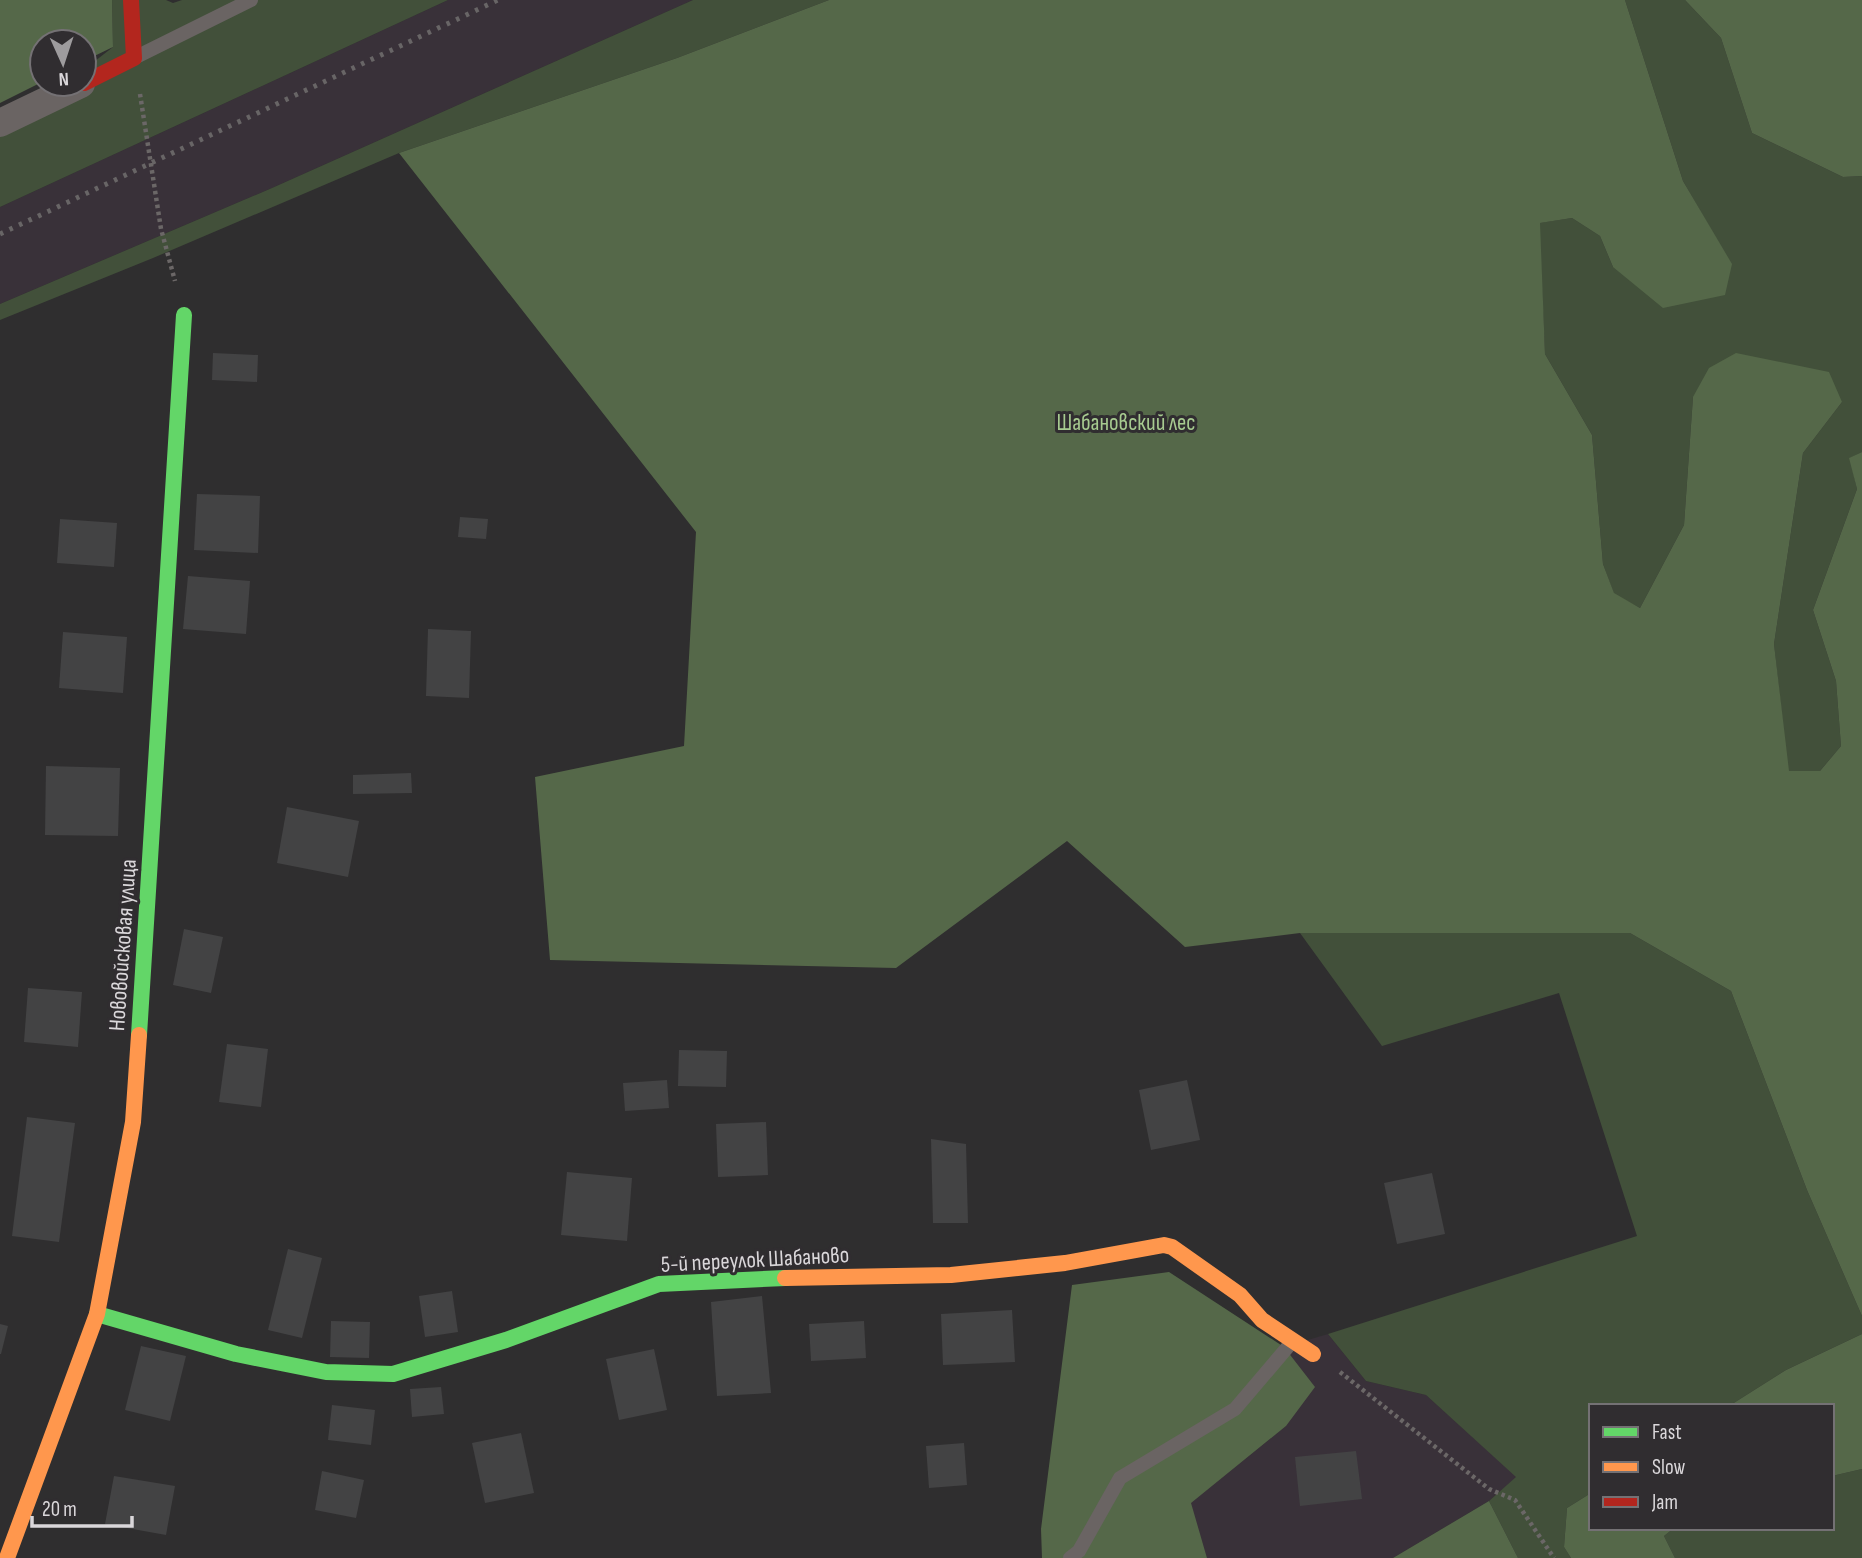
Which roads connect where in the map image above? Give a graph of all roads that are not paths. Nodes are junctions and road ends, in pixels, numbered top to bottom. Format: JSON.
{"nodes":[{"id":1,"x":131,"y":0,"type":"edge"},
{"id":2,"x":251,"y":0,"type":"edge"},
{"id":3,"x":134,"y":58,"type":"junction"},
{"id":4,"x":98,"y":76,"type":"edge"},
{"id":5,"x":52,"y":98,"type":"edge"},
{"id":6,"x":0,"y":123,"type":"edge"},
{"id":7,"x":184,"y":316,"type":"road end"},
{"id":8,"x":97,"y":1314,"type":"junction"},
{"id":9,"x":1293,"y":1340,"type":"junction"},
{"id":10,"x":1313,"y":1354,"type":"road end"},
{"id":11,"x":7,"y":1558,"type":"edge"},
{"id":12,"x":1070,"y":1558,"type":"edge"}],
"edges":[{"from":1,"to":3,"type":"street"},
{"from":2,"to":3,"type":"lane"},
{"from":3,"to":4,"type":"street"},
{"from":5,"to":6,"type":"street"},
{"from":7,"to":8,"type":"street","name":"Нововойсковая улица"},
{"from":8,"to":9,"type":"street","name":"5-й переулок Шабаново"},
{"from":8,"to":11,"type":"street","name":"Нововойсковая улица"},
{"from":9,"to":10,"type":"street","name":"5-й переулок Шабаново"},
{"from":9,"to":12,"type":"lane"}]}
